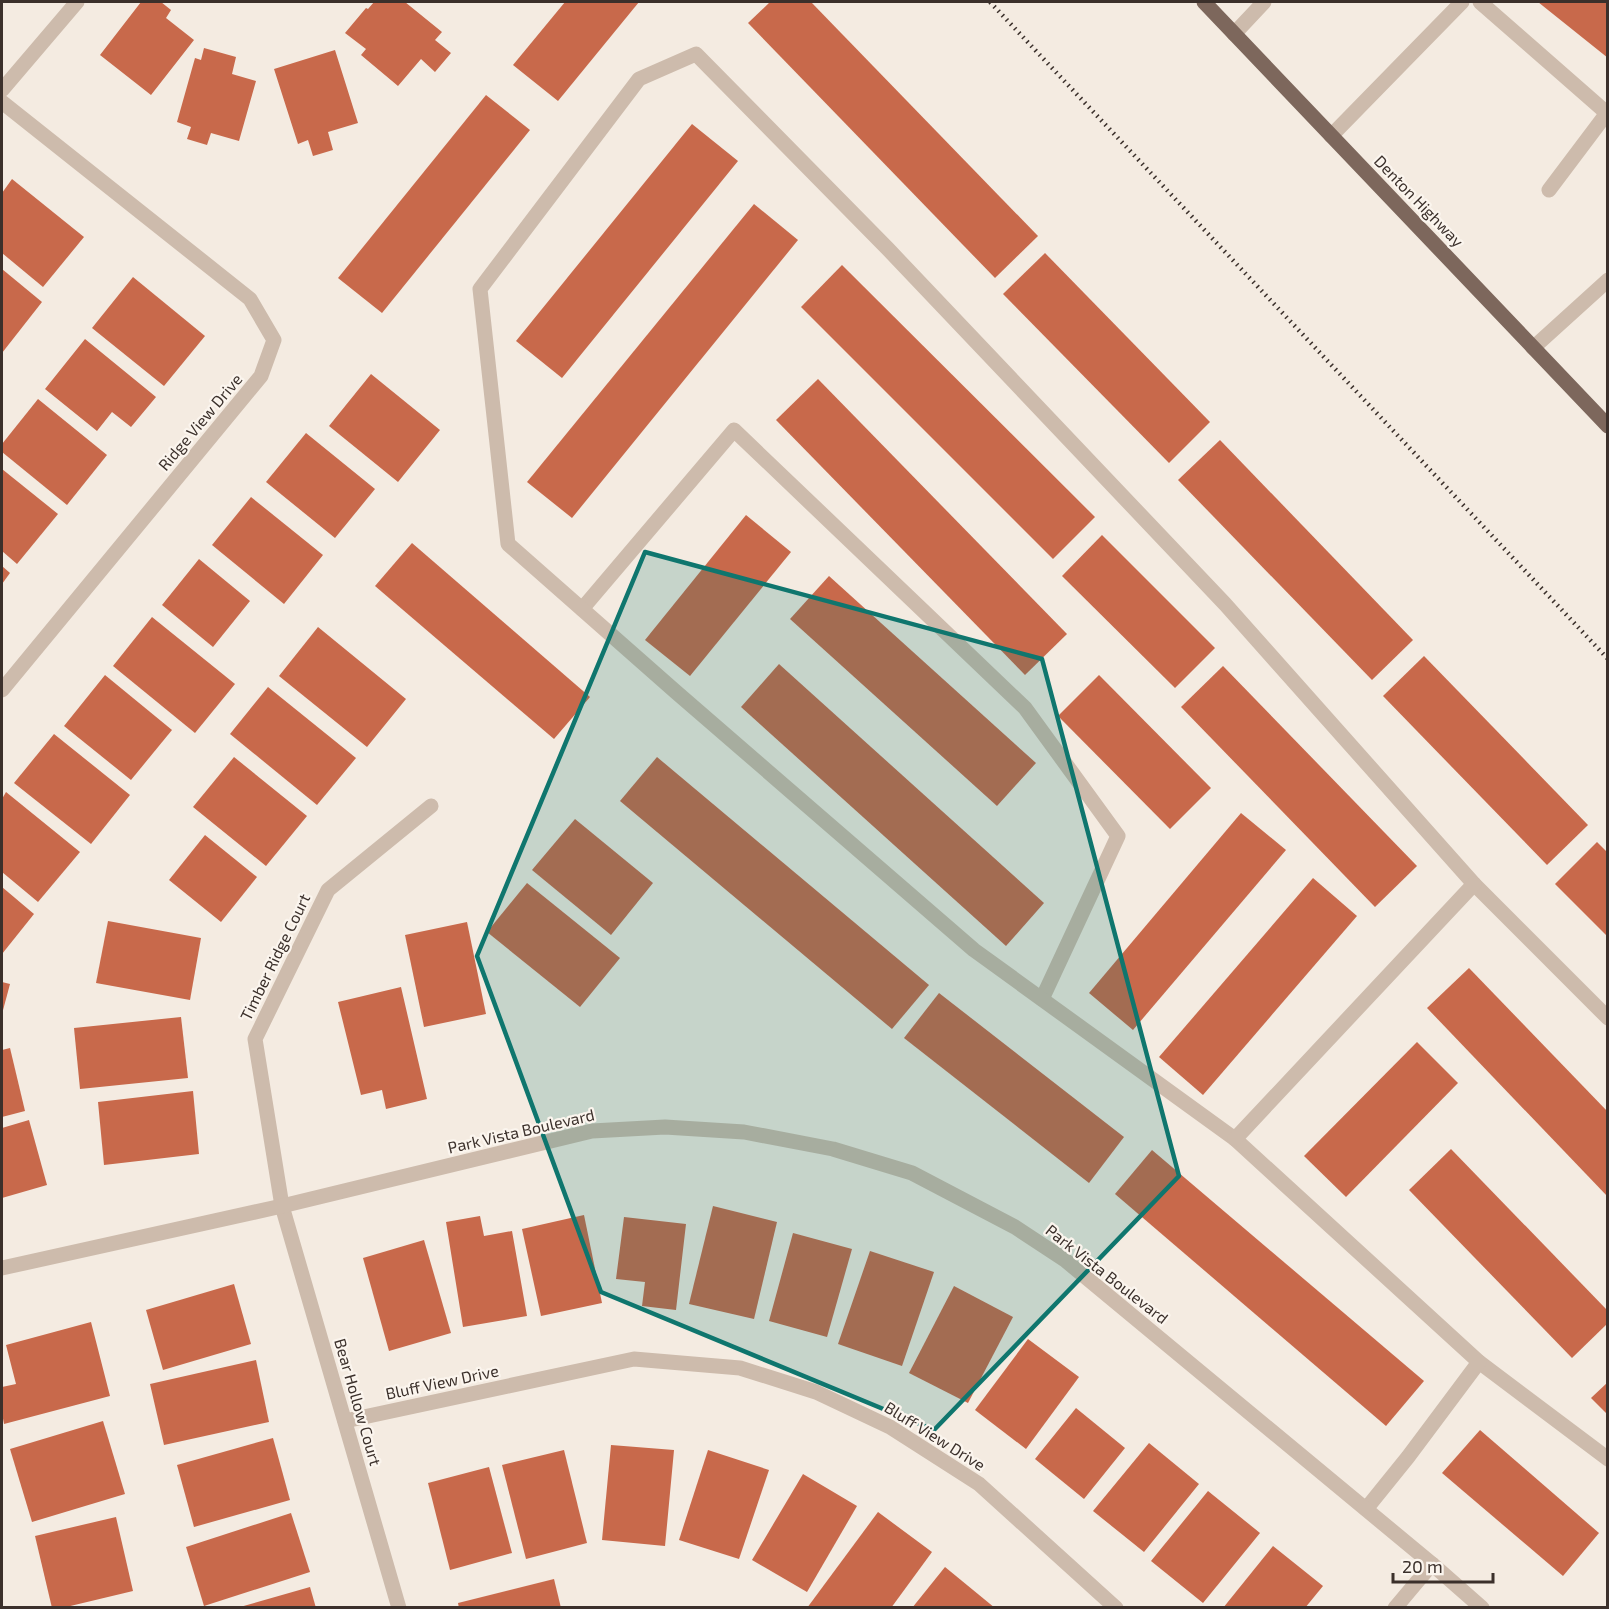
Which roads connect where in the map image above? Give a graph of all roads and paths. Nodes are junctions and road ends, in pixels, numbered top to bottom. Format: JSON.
{"nodes":[{"id":1,"x":77,"y":2,"type":"edge"},
{"id":2,"x":1204,"y":2,"type":"edge"},
{"id":3,"x":1264,"y":2,"type":"edge"},
{"id":4,"x":1462,"y":2,"type":"edge"},
{"id":5,"x":1480,"y":2,"type":"edge"},
{"id":6,"x":1234,"y":34,"type":"junction"},
{"id":7,"x":2,"y":90,"type":"edge"},
{"id":8,"x":2,"y":102,"type":"edge"},
{"id":9,"x":1607,"y":113,"type":"edge"},
{"id":10,"x":1331,"y":136,"type":"junction"},
{"id":11,"x":1550,"y":190,"type":"dead end"},
{"id":12,"x":1608,"y":280,"type":"edge"},
{"id":13,"x":1533,"y":348,"type":"junction"},
{"id":14,"x":1608,"y":426,"type":"edge"},
{"id":15,"x":582,"y":609,"type":"junction"},
{"id":16,"x":2,"y":690,"type":"edge"},
{"id":17,"x":431,"y":806,"type":"dead end"},
{"id":18,"x":1474,"y":884,"type":"junction"},
{"id":19,"x":1042,"y":999,"type":"junction"},
{"id":20,"x":1608,"y":1018,"type":"edge"},
{"id":21,"x":1234,"y":1139,"type":"junction"},
{"id":22,"x":282,"y":1206,"type":"junction"},
{"id":23,"x":2,"y":1268,"type":"edge"},
{"id":24,"x":1479,"y":1362,"type":"junction"},
{"id":25,"x":345,"y":1421,"type":"junction"},
{"id":26,"x":1608,"y":1459,"type":"edge"},
{"id":27,"x":1366,"y":1509,"type":"junction"},
{"id":28,"x":1432,"y":1564,"type":"junction"},
{"id":29,"x":399,"y":1608,"type":"edge"},
{"id":30,"x":1116,"y":1608,"type":"edge"},
{"id":31,"x":1395,"y":1608,"type":"edge"},
{"id":32,"x":1482,"y":1608,"type":"edge"}],
"edges":[{"from":1,"to":7,"type":"street"},
{"from":2,"to":6,"type":"main road","name":"Denton Highway"},
{"from":3,"to":6,"type":"street"},
{"from":4,"to":10,"type":"street"},
{"from":5,"to":9,"type":"street"},
{"from":6,"to":10,"type":"main road","name":"Denton Highway"},
{"from":8,"to":16,"type":"street","name":"Ridge View Drive"},
{"from":9,"to":11,"type":"street"},
{"from":10,"to":13,"type":"main road","name":"Denton Highway"},
{"from":12,"to":13,"type":"street"},
{"from":13,"to":14,"type":"main road","name":"Denton Highway"},
{"from":15,"to":18,"type":"street"},
{"from":15,"to":19,"type":"street"},
{"from":15,"to":19,"type":"street"},
{"from":17,"to":22,"type":"street","name":"Timber Ridge Court"},
{"from":18,"to":20,"type":"street"},
{"from":18,"to":21,"type":"street"},
{"from":19,"to":21,"type":"street"},
{"from":21,"to":24,"type":"street"},
{"from":22,"to":23,"type":"street","name":"Park Vista Boulevard"},
{"from":22,"to":25,"type":"street","name":"Bear Hollow Court"},
{"from":22,"to":27,"type":"street","name":"Park Vista Boulevard"},
{"from":24,"to":26,"type":"street"},
{"from":24,"to":27,"type":"street"},
{"from":25,"to":29,"type":"street","name":"Bear Hollow Court"},
{"from":25,"to":30,"type":"street","name":"Bluff View Drive"},
{"from":27,"to":28,"type":"street","name":"Park Vista Boulevard"},
{"from":28,"to":31,"type":"street"},
{"from":28,"to":32,"type":"street","name":"Park Vista Boulevard"}]}
